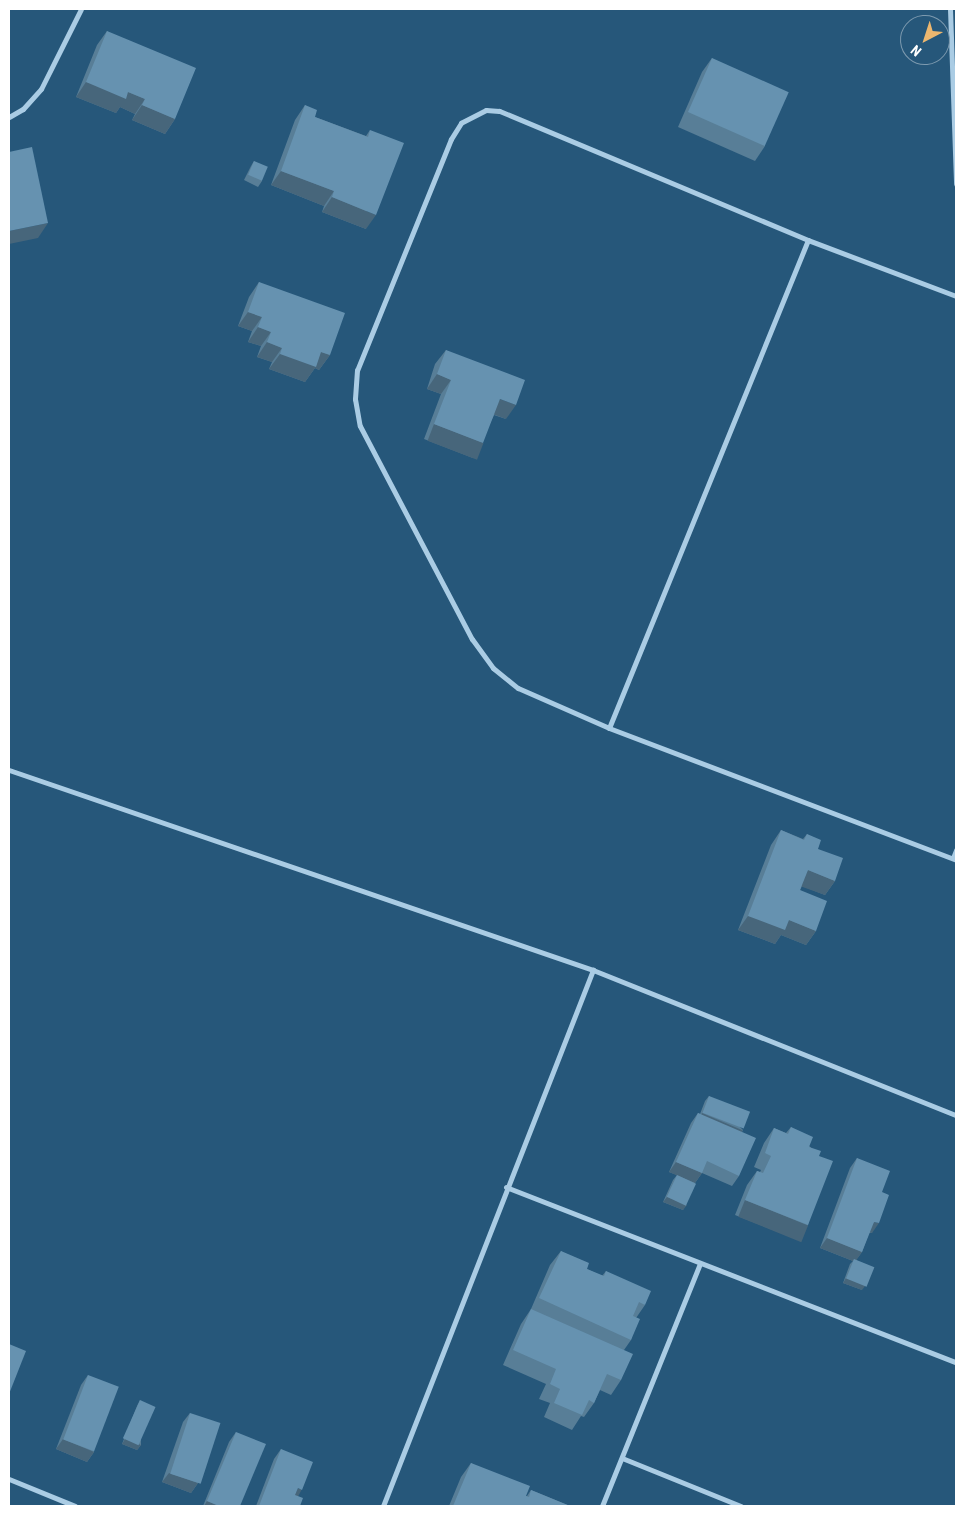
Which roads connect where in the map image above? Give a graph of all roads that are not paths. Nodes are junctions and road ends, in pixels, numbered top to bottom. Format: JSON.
{"nodes":[{"id":1,"x":81,"y":9,"type":"edge"},
{"id":2,"x":950,"y":9,"type":"edge"},
{"id":3,"x":9,"y":117,"type":"edge"},
{"id":4,"x":956,"y":184,"type":"edge"},
{"id":5,"x":808,"y":240,"type":"junction"},
{"id":6,"x":956,"y":296,"type":"edge"},
{"id":7,"x":609,"y":728,"type":"junction"},
{"id":8,"x":9,"y":770,"type":"edge"},
{"id":9,"x":956,"y":850,"type":"edge"},
{"id":10,"x":955,"y":859,"type":"edge"},
{"id":11,"x":593,"y":970,"type":"junction"},
{"id":12,"x":956,"y":1115,"type":"edge"},
{"id":13,"x":506,"y":1187,"type":"junction"},
{"id":14,"x":700,"y":1264,"type":"junction"},
{"id":15,"x":956,"y":1362,"type":"edge"},
{"id":16,"x":622,"y":1458,"type":"junction"},
{"id":17,"x":9,"y":1480,"type":"edge"},
{"id":18,"x":75,"y":1506,"type":"edge"},
{"id":19,"x":383,"y":1506,"type":"edge"},
{"id":20,"x":602,"y":1506,"type":"edge"},
{"id":21,"x":742,"y":1506,"type":"edge"}],
"edges":[{"from":1,"to":3,"type":"street"},
{"from":2,"to":4,"type":"street"},
{"from":5,"to":6,"type":"street"},
{"from":5,"to":7,"type":"street"},
{"from":5,"to":7,"type":"street"},
{"from":7,"to":10,"type":"street"},
{"from":8,"to":11,"type":"street"},
{"from":9,"to":10,"type":"street"},
{"from":11,"to":12,"type":"street"},
{"from":11,"to":13,"type":"street"},
{"from":13,"to":14,"type":"street"},
{"from":13,"to":19,"type":"street"},
{"from":14,"to":15,"type":"street"},
{"from":14,"to":16,"type":"street"},
{"from":16,"to":20,"type":"street"},
{"from":16,"to":21,"type":"street"},
{"from":17,"to":18,"type":"street"}]}
